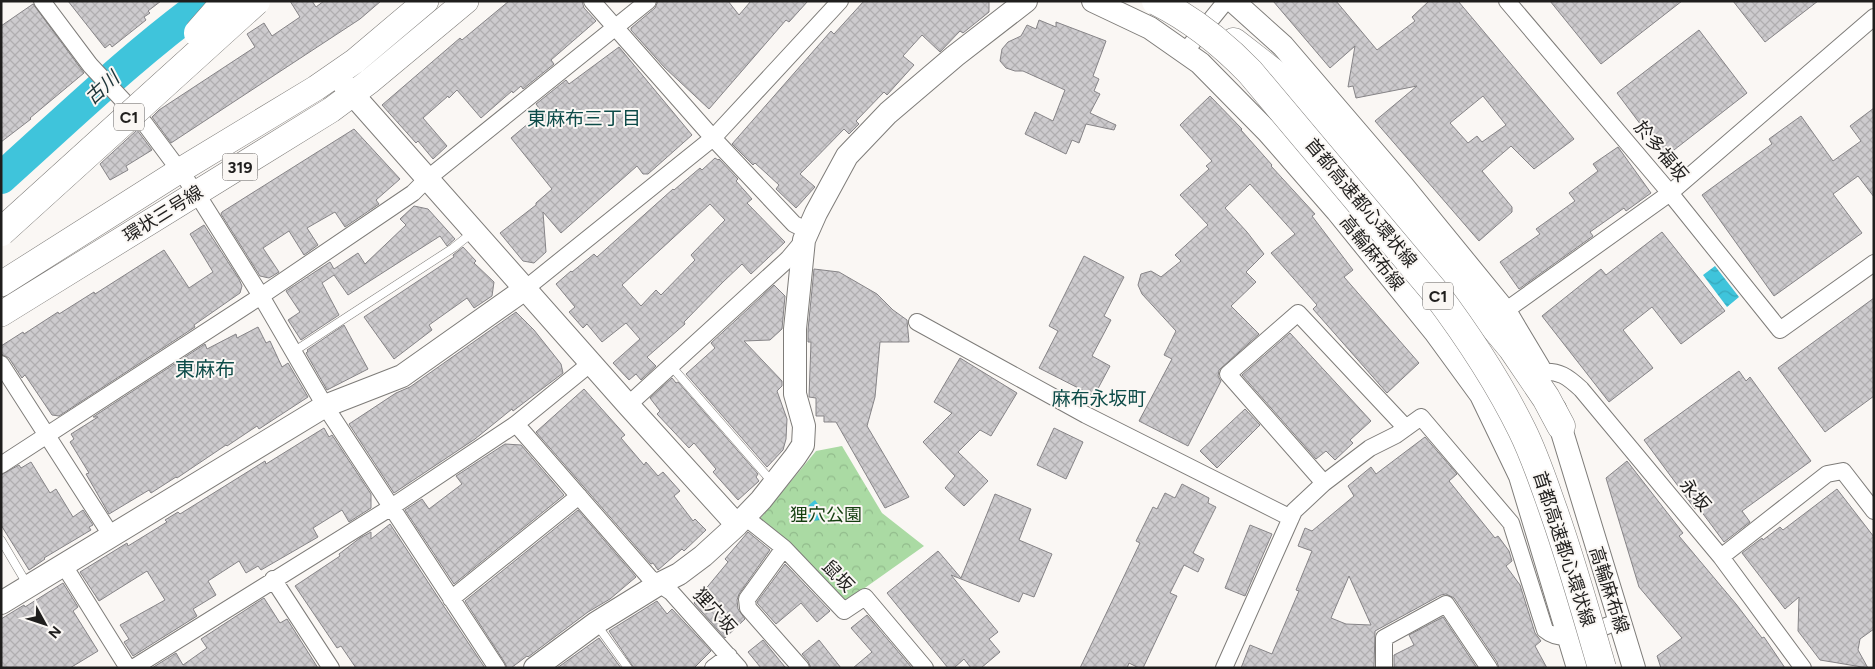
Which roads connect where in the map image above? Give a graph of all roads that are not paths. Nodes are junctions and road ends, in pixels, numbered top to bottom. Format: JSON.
{"nodes":[{"id":1,"x":42,"y":1,"type":"edge"},
{"id":2,"x":226,"y":1,"type":"edge"},
{"id":3,"x":235,"y":1,"type":"edge"},
{"id":4,"x":243,"y":1,"type":"edge"},
{"id":5,"x":256,"y":1,"type":"edge"},
{"id":6,"x":426,"y":1,"type":"edge"},
{"id":7,"x":466,"y":1,"type":"edge"},
{"id":8,"x":592,"y":1,"type":"edge"},
{"id":9,"x":648,"y":1,"type":"edge"},
{"id":10,"x":840,"y":1,"type":"edge"},
{"id":11,"x":1026,"y":1,"type":"edge"},
{"id":12,"x":1094,"y":1,"type":"edge"},
{"id":13,"x":1156,"y":1,"type":"edge"},
{"id":14,"x":1161,"y":1,"type":"edge"},
{"id":15,"x":1226,"y":1,"type":"edge"},
{"id":16,"x":1233,"y":1,"type":"edge"},
{"id":17,"x":1507,"y":1,"type":"edge"},
{"id":18,"x":1185,"y":11,"type":"edge"},
{"id":19,"x":1874,"y":17,"type":"edge"},
{"id":20,"x":615,"y":28,"type":"junction"},
{"id":21,"x":1184,"y":53,"type":"junction"},
{"id":22,"x":335,"y":75,"type":"junction"},
{"id":23,"x":352,"y":95,"type":"junction"},
{"id":24,"x":713,"y":138,"type":"junction"},
{"id":25,"x":179,"y":171,"type":"junction"},
{"id":26,"x":427,"y":179,"type":"junction"},
{"id":27,"x":1670,"y":193,"type":"junction"},
{"id":28,"x":196,"y":194,"type":"junction"},
{"id":29,"x":17,"y":208,"type":"edge"},
{"id":30,"x":1,"y":232,"type":"edge"},
{"id":31,"x":474,"y":232,"type":"junction"},
{"id":32,"x":806,"y":236,"type":"junction"},
{"id":33,"x":71,"y":241,"type":"junction"},
{"id":34,"x":1874,"y":263,"type":"edge"},
{"id":35,"x":84,"y":264,"type":"junction"},
{"id":36,"x":1448,"y":281,"type":"junction"},
{"id":37,"x":1,"y":284,"type":"edge"},
{"id":38,"x":526,"y":290,"type":"junction"},
{"id":39,"x":261,"y":296,"type":"junction"},
{"id":40,"x":1505,"y":311,"type":"junction"},
{"id":41,"x":1,"y":314,"type":"edge"},
{"id":42,"x":917,"y":322,"type":"dead end"},
{"id":43,"x":293,"y":352,"type":"junction"},
{"id":44,"x":591,"y":363,"type":"junction"},
{"id":45,"x":1,"y":364,"type":"edge"},
{"id":46,"x":671,"y":366,"type":"junction"},
{"id":47,"x":1541,"y":372,"type":"junction"},
{"id":48,"x":628,"y":405,"type":"junction"},
{"id":49,"x":325,"y":406,"type":"junction"},
{"id":50,"x":516,"y":424,"type":"junction"},
{"id":51,"x":1561,"y":426,"type":"junction"},
{"id":52,"x":1406,"y":428,"type":"junction"},
{"id":53,"x":48,"y":435,"type":"junction"},
{"id":54,"x":1,"y":465,"type":"edge"},
{"id":55,"x":1324,"y":483,"type":"junction"},
{"id":56,"x":774,"y":484,"type":"junction"},
{"id":57,"x":579,"y":496,"type":"junction"},
{"id":58,"x":390,"y":508,"type":"junction"},
{"id":59,"x":1874,"y":511,"type":"edge"},
{"id":60,"x":1291,"y":518,"type":"junction"},
{"id":61,"x":741,"y":521,"type":"junction"},
{"id":62,"x":111,"y":535,"type":"junction"},
{"id":63,"x":1,"y":540,"type":"edge"},
{"id":64,"x":1574,"y":544,"type":"dead end"},
{"id":65,"x":784,"y":548,"type":"junction"},
{"id":66,"x":1721,"y":557,"type":"junction"},
{"id":67,"x":63,"y":564,"type":"junction"},
{"id":68,"x":273,"y":579,"type":"junction"},
{"id":69,"x":660,"y":584,"type":"junction"},
{"id":70,"x":28,"y":586,"type":"junction"},
{"id":71,"x":451,"y":599,"type":"junction"},
{"id":72,"x":1,"y":603,"type":"edge"},
{"id":73,"x":1620,"y":621,"type":"junction"},
{"id":74,"x":596,"y":623,"type":"junction"},
{"id":75,"x":1568,"y":637,"type":"junction"},
{"id":76,"x":734,"y":662,"type":"edge"},
{"id":77,"x":128,"y":668,"type":"edge"},
{"id":78,"x":133,"y":668,"type":"edge"},
{"id":79,"x":331,"y":668,"type":"edge"},
{"id":80,"x":496,"y":668,"type":"edge"},
{"id":81,"x":535,"y":668,"type":"edge"},
{"id":82,"x":628,"y":668,"type":"edge"},
{"id":83,"x":713,"y":668,"type":"edge"},
{"id":84,"x":801,"y":668,"type":"edge"},
{"id":85,"x":924,"y":668,"type":"edge"},
{"id":86,"x":1224,"y":668,"type":"edge"},
{"id":87,"x":1384,"y":668,"type":"edge"},
{"id":88,"x":1489,"y":668,"type":"edge"},
{"id":89,"x":1578,"y":668,"type":"edge"},
{"id":90,"x":1602,"y":668,"type":"edge"},
{"id":91,"x":1634,"y":668,"type":"edge"},
{"id":92,"x":1802,"y":668,"type":"edge"}],
"edges":[{"from":1,"to":25,"type":"street"},
{"from":2,"to":29,"type":"highway","bridge":true},
{"from":3,"to":29,"type":"highway","bridge":true},
{"from":4,"to":29,"type":"highway","number":"C1"},
{"from":5,"to":29,"type":"highway","number":"C1","bridge":true},
{"from":6,"to":22,"type":"main road","name":"環状三号線","number":"319"},
{"from":7,"to":23,"type":"main road","name":"環状三号線","number":"319"},
{"from":8,"to":20,"type":"street"},
{"from":9,"to":20,"type":"street"},
{"from":10,"to":24,"type":"street"},
{"from":11,"to":32,"type":"street"},
{"from":12,"to":21,"type":"street","name":"高輪麻布線"},
{"from":13,"to":18,"type":"highway","name":"首都高速都心環状線","number":"C1","bridge":true},
{"from":14,"to":18,"type":"highway","bridge":true},
{"from":15,"to":21,"type":"street"},
{"from":16,"to":40,"type":"street","name":"高輪麻布線"},
{"from":17,"to":27,"type":"street","name":"於多福坂"},
{"from":18,"to":36,"type":"highway","name":"首都高速都心環状線","number":"C1"},
{"from":18,"to":90,"type":"highway","name":"首都高速都心環状線","number":"C1","bridge":true},
{"from":19,"to":27,"type":"street"},
{"from":20,"to":24,"type":"street"},
{"from":20,"to":26,"type":"street"},
{"from":21,"to":75,"type":"street","name":"高輪麻布線"},
{"from":22,"to":23,"type":"street"},
{"from":22,"to":25,"type":"main road","name":"環状三号線","number":"319"},
{"from":23,"to":26,"type":"street"},
{"from":23,"to":28,"type":"main road","name":"環状三号線","number":"319"},
{"from":24,"to":32,"type":"street"},
{"from":24,"to":38,"type":"street"},
{"from":25,"to":28,"type":"street"},
{"from":25,"to":33,"type":"main road","name":"環状三号線","number":"319"},
{"from":26,"to":31,"type":"street"},
{"from":26,"to":39,"type":"street"},
{"from":27,"to":34,"type":"street","name":"於多福坂"},
{"from":27,"to":40,"type":"street"},
{"from":28,"to":35,"type":"main road","name":"環状三号線","number":"319"},
{"from":28,"to":39,"type":"street"},
{"from":29,"to":30,"type":"highway","number":"C1","bridge":true},
{"from":31,"to":38,"type":"street"},
{"from":31,"to":43,"type":"lane"},
{"from":32,"to":46,"type":"street"},
{"from":32,"to":56,"type":"street"},
{"from":33,"to":35,"type":"main road"},
{"from":33,"to":37,"type":"main road","name":"環状三号線","number":"319"},
{"from":35,"to":41,"type":"main road","name":"環状三号線","number":"319"},
{"from":36,"to":51,"type":"highway"},
{"from":36,"to":64,"type":"highway","name":"首都高速都心環状線","number":"C1"},
{"from":38,"to":44,"type":"street"},
{"from":38,"to":49,"type":"street"},
{"from":39,"to":43,"type":"street"},
{"from":39,"to":53,"type":"street"},
{"from":40,"to":47,"type":"street","name":"高輪麻布線"},
{"from":42,"to":60,"type":"street"},
{"from":43,"to":49,"type":"street"},
{"from":44,"to":48,"type":"street"},
{"from":44,"to":50,"type":"street"},
{"from":45,"to":53,"type":"street"},
{"from":46,"to":48,"type":"street"},
{"from":46,"to":56,"type":"lane"},
{"from":47,"to":51,"type":"street","name":"高輪麻布線"},
{"from":47,"to":66,"type":"street","name":"永坂"},
{"from":48,"to":61,"type":"street"},
{"from":49,"to":58,"type":"street"},
{"from":49,"to":62,"type":"street"},
{"from":50,"to":57,"type":"street","name":"狸穴坂"},
{"from":50,"to":58,"type":"street"},
{"from":51,"to":73,"type":"street","name":"高輪麻布線"},
{"from":52,"to":55,"type":"street"},
{"from":52,"to":55,"type":"street"},
{"from":52,"to":75,"type":"street"},
{"from":53,"to":54,"type":"street"},
{"from":53,"to":62,"type":"street"},
{"from":55,"to":60,"type":"street"},
{"from":56,"to":61,"type":"street"},
{"from":57,"to":69,"type":"street","name":"狸穴坂"},
{"from":57,"to":71,"type":"street"},
{"from":58,"to":68,"type":"street"},
{"from":58,"to":71,"type":"street"},
{"from":59,"to":66,"type":"street"},
{"from":60,"to":86,"type":"street"},
{"from":61,"to":65,"type":"street"},
{"from":61,"to":69,"type":"street"},
{"from":62,"to":67,"type":"street"},
{"from":63,"to":70,"type":"lane"},
{"from":65,"to":84,"type":"street"},
{"from":65,"to":85,"type":"street","name":"鼠坂"},
{"from":66,"to":92,"type":"street","name":"永坂"},
{"from":67,"to":70,"type":"street"},
{"from":67,"to":77,"type":"street"},
{"from":68,"to":78,"type":"street"},
{"from":68,"to":79,"type":"street"},
{"from":69,"to":74,"type":"street"},
{"from":69,"to":76,"type":"street","name":"狸穴坂"},
{"from":70,"to":72,"type":"street"},
{"from":71,"to":80,"type":"street"},
{"from":73,"to":75,"type":"street"},
{"from":73,"to":91,"type":"street","name":"高輪麻布線"},
{"from":74,"to":81,"type":"street"},
{"from":74,"to":82,"type":"lane"},
{"from":75,"to":89,"type":"street","name":"高輪麻布線"},
{"from":76,"to":83,"type":"street"},
{"from":87,"to":88,"type":"street"}]}
